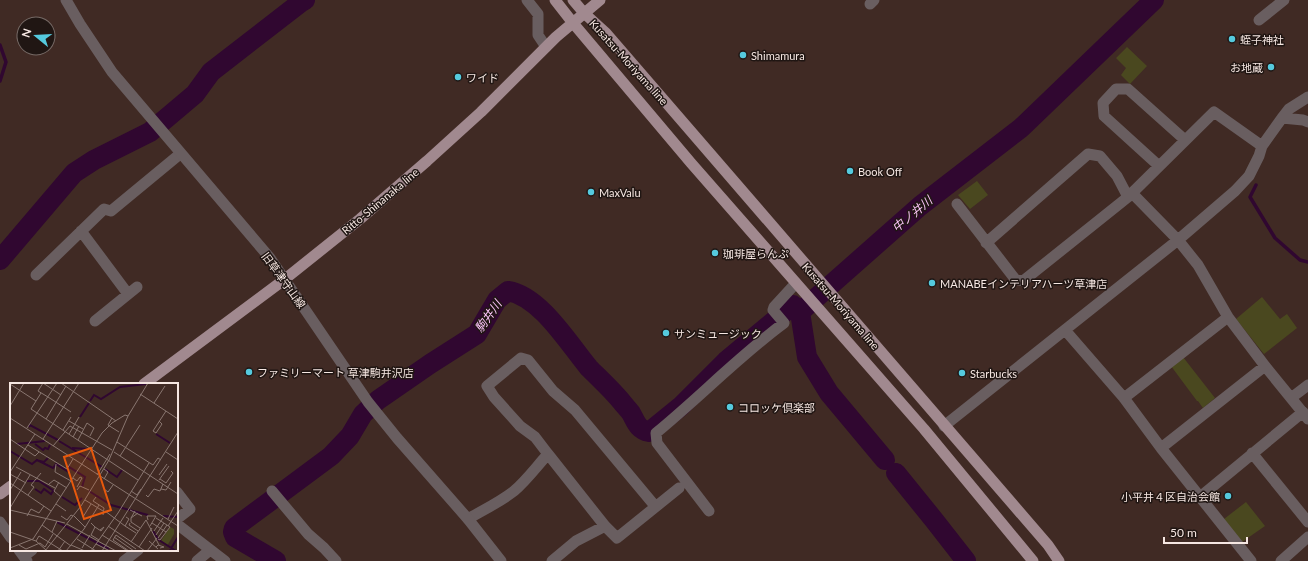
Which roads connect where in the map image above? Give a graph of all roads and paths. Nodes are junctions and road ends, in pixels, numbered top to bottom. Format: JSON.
{"nodes":[{"id":1,"x":66,"y":0,"type":"edge"},
{"id":2,"x":527,"y":0,"type":"edge"},
{"id":3,"x":555,"y":0,"type":"edge"},
{"id":4,"x":573,"y":0,"type":"edge"},
{"id":5,"x":600,"y":0,"type":"edge"},
{"id":6,"x":1284,"y":0,"type":"edge"},
{"id":7,"x":584,"y":13,"type":"junction"},
{"id":8,"x":1259,"y":20,"type":"dead end"},
{"id":9,"x":572,"y":23,"type":"junction"},
{"id":10,"x":546,"y":47,"type":"junction"},
{"id":11,"x":1308,"y":97,"type":"edge"},
{"id":12,"x":1282,"y":118,"type":"junction"},
{"id":13,"x":1308,"y":122,"type":"edge"},
{"id":14,"x":1185,"y":140,"type":"junction"},
{"id":15,"x":1262,"y":146,"type":"junction"},
{"id":16,"x":180,"y":154,"type":"junction"},
{"id":17,"x":1159,"y":166,"type":"junction"},
{"id":18,"x":1130,"y":195,"type":"junction"},
{"id":19,"x":958,"y":204,"type":"dead end"},
{"id":20,"x":81,"y":231,"type":"junction"},
{"id":21,"x":1178,"y":240,"type":"junction"},
{"id":22,"x":986,"y":243,"type":"junction"},
{"id":23,"x":36,"y":275,"type":"dead end"},
{"id":24,"x":285,"y":279,"type":"junction"},
{"id":25,"x":799,"y":286,"type":"junction"},
{"id":26,"x":137,"y":287,"type":"dead end"},
{"id":27,"x":128,"y":294,"type":"junction"},
{"id":28,"x":1228,"y":317,"type":"junction"},
{"id":29,"x":95,"y":321,"type":"dead end"},
{"id":30,"x":1065,"y":330,"type":"junction"},
{"id":31,"x":1265,"y":366,"type":"junction"},
{"id":32,"x":145,"y":383,"type":"edge"},
{"id":33,"x":1308,"y":385,"type":"edge"},
{"id":34,"x":1124,"y":398,"type":"junction"},
{"id":35,"x":1291,"y":398,"type":"junction"},
{"id":36,"x":1305,"y":416,"type":"edge"},
{"id":37,"x":944,"y":426,"type":"junction"},
{"id":38,"x":1161,"y":448,"type":"junction"},
{"id":39,"x":1252,"y":453,"type":"junction"},
{"id":40,"x":548,"y":454,"type":"junction"},
{"id":41,"x":10,"y":487,"type":"edge"},
{"id":42,"x":679,"y":488,"type":"dead end"},
{"id":43,"x":272,"y":491,"type":"dead end"},
{"id":44,"x":178,"y":493,"type":"edge"},
{"id":45,"x":0,"y":494,"type":"edge"},
{"id":46,"x":1200,"y":497,"type":"junction"},
{"id":47,"x":655,"y":506,"type":"junction"},
{"id":48,"x":709,"y":511,"type":"dead end"},
{"id":49,"x":178,"y":519,"type":"edge"},
{"id":50,"x":468,"y":519,"type":"junction"},
{"id":51,"x":0,"y":522,"type":"edge"},
{"id":52,"x":1308,"y":522,"type":"edge"},
{"id":53,"x":178,"y":525,"type":"edge"},
{"id":54,"x":605,"y":526,"type":"junction"},
{"id":55,"x":10,"y":537,"type":"edge"},
{"id":56,"x":1308,"y":537,"type":"edge"},
{"id":57,"x":210,"y":550,"type":"junction"},
{"id":58,"x":137,"y":551,"type":"edge"},
{"id":59,"x":124,"y":561,"type":"edge"},
{"id":60,"x":197,"y":561,"type":"edge"},
{"id":61,"x":225,"y":561,"type":"edge"},
{"id":62,"x":336,"y":561,"type":"edge"},
{"id":63,"x":501,"y":561,"type":"edge"},
{"id":64,"x":552,"y":561,"type":"edge"},
{"id":65,"x":1033,"y":561,"type":"edge"},
{"id":66,"x":1059,"y":561,"type":"edge"},
{"id":67,"x":1251,"y":561,"type":"edge"},
{"id":68,"x":1281,"y":561,"type":"edge"}],
"edges":[{"from":1,"to":16,"type":"street","name":"旧草津守山線"},
{"from":2,"to":10,"type":"street"},
{"from":3,"to":9,"type":"main road","name":"Kusatsu-Moriyama line"},
{"from":4,"to":7,"type":"main road","name":"Kusatsu-Moriyama line"},
{"from":5,"to":7,"type":"main road","name":"Ritto-Shinanaka line"},
{"from":6,"to":8,"type":"street"},
{"from":7,"to":9,"type":"main road","name":"Ritto-Shinanaka line"},
{"from":7,"to":37,"type":"main road","name":"Kusatsu-Moriyama line"},
{"from":9,"to":10,"type":"main road","name":"Ritto-Shinanaka line"},
{"from":9,"to":25,"type":"main road","name":"Kusatsu-Moriyama line"},
{"from":10,"to":24,"type":"main road","name":"Ritto-Shinanaka line"},
{"from":11,"to":12,"type":"street"},
{"from":12,"to":13,"type":"street"},
{"from":12,"to":15,"type":"street"},
{"from":14,"to":15,"type":"street"},
{"from":14,"to":17,"type":"street"},
{"from":14,"to":17,"type":"street"},
{"from":15,"to":21,"type":"street"},
{"from":16,"to":20,"type":"street"},
{"from":16,"to":24,"type":"street","name":"旧草津守山線"},
{"from":17,"to":18,"type":"street"},
{"from":18,"to":21,"type":"street"},
{"from":18,"to":22,"type":"street"},
{"from":18,"to":22,"type":"street"},
{"from":19,"to":22,"type":"street"},
{"from":20,"to":23,"type":"street"},
{"from":20,"to":27,"type":"street"},
{"from":21,"to":28,"type":"street"},
{"from":21,"to":30,"type":"street"},
{"from":24,"to":32,"type":"main road","name":"Ritto-Shinanaka line"},
{"from":24,"to":50,"type":"street","name":"旧草津守山線"},
{"from":25,"to":48,"type":"street"},
{"from":25,"to":65,"type":"main road","name":"Kusatsu-Moriyama line"},
{"from":26,"to":27,"type":"street"},
{"from":27,"to":29,"type":"street"},
{"from":28,"to":31,"type":"street"},
{"from":28,"to":34,"type":"street"},
{"from":30,"to":34,"type":"street"},
{"from":30,"to":37,"type":"street"},
{"from":31,"to":35,"type":"street"},
{"from":31,"to":38,"type":"street"},
{"from":33,"to":35,"type":"street"},
{"from":34,"to":38,"type":"street"},
{"from":35,"to":36,"type":"street"},
{"from":36,"to":39,"type":"street"},
{"from":37,"to":66,"type":"main road","name":"Kusatsu-Moriyama line"},
{"from":38,"to":46,"type":"street"},
{"from":39,"to":46,"type":"street"},
{"from":39,"to":52,"type":"street"},
{"from":40,"to":47,"type":"street"},
{"from":40,"to":50,"type":"street"},
{"from":40,"to":54,"type":"street"},
{"from":41,"to":45,"type":"main road"},
{"from":42,"to":47,"type":"street"},
{"from":43,"to":62,"type":"street"},
{"from":44,"to":49,"type":"street"},
{"from":46,"to":67,"type":"street"},
{"from":47,"to":54,"type":"street"},
{"from":50,"to":63,"type":"street","name":"旧草津守山線"},
{"from":51,"to":55,"type":"street"},
{"from":53,"to":57,"type":"street"},
{"from":54,"to":64,"type":"street"},
{"from":56,"to":68,"type":"street"},
{"from":57,"to":60,"type":"street"},
{"from":57,"to":61,"type":"street"},
{"from":58,"to":59,"type":"street"}]}
